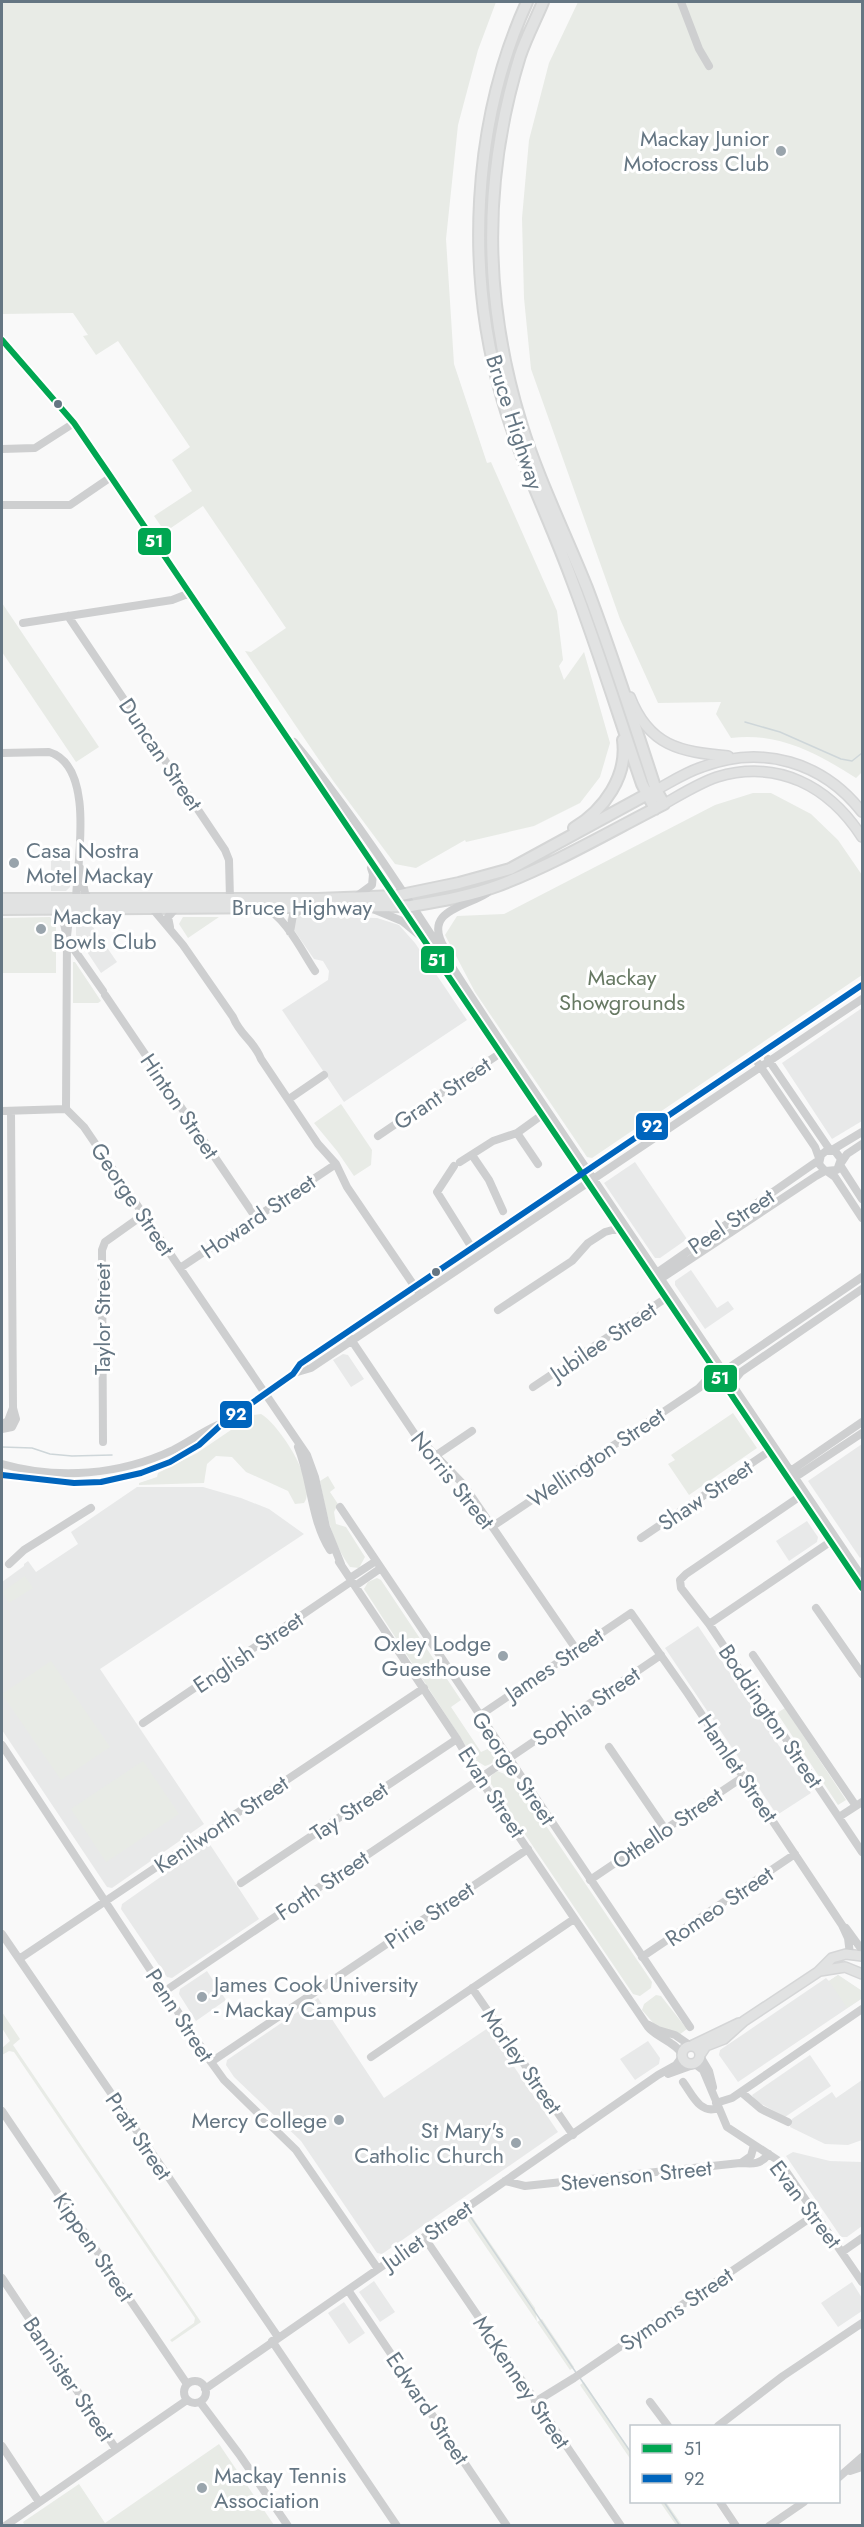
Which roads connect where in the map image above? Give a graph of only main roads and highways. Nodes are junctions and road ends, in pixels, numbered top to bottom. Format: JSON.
{"nodes":[{"id":1,"x":527,"y":2,"type":"edge"},
{"id":2,"x":543,"y":2,"type":"edge"},
{"id":3,"x":598,"y":618,"type":"junction"},
{"id":4,"x":620,"y":720,"type":"junction"},
{"id":5,"x":745,"y":757,"type":"junction"},
{"id":6,"x":652,"y":792,"type":"junction"},
{"id":7,"x":659,"y":806,"type":"junction"},
{"id":8,"x":862,"y":812,"type":"edge"},
{"id":9,"x":862,"y":837,"type":"edge"},
{"id":10,"x":484,"y":876,"type":"junction"},
{"id":11,"x":76,"y":898,"type":"junction"},
{"id":12,"x":2,"y":900,"type":"edge"},
{"id":13,"x":404,"y":901,"type":"junction"},
{"id":14,"x":2,"y":909,"type":"edge"},
{"id":15,"x":70,"y":909,"type":"junction"},
{"id":16,"x":151,"y":909,"type":"junction"},
{"id":17,"x":850,"y":1954,"type":"junction"},
{"id":18,"x":862,"y":1956,"type":"edge"},
{"id":19,"x":862,"y":1969,"type":"edge"},
{"id":20,"x":818,"y":1972,"type":"junction"},
{"id":21,"x":862,"y":1974,"type":"edge"},
{"id":22,"x":744,"y":2021,"type":"junction"},
{"id":23,"x":691,"y":2046,"type":"junction"},
{"id":24,"x":697,"y":2060,"type":"junction"}],
"edges":[{"from":1,"to":4,"type":"highway","name":"Bruce Highway"},
{"from":2,"to":3,"type":"highway","name":"Bruce Highway"},
{"from":3,"to":5,"type":"main road"},
{"from":3,"to":6,"type":"highway","name":"Bruce Highway"},
{"from":4,"to":6,"type":"highway","name":"Bruce Highway"},
{"from":4,"to":10,"type":"highway"},
{"from":5,"to":6,"type":"main road"},
{"from":5,"to":8,"type":"main road"},
{"from":6,"to":7,"type":"highway","name":"Bruce Highway"},
{"from":6,"to":10,"type":"highway","name":"Bruce Highway"},
{"from":7,"to":9,"type":"main road"},
{"from":7,"to":13,"type":"highway","name":"Bruce Highway"},
{"from":10,"to":13,"type":"highway","name":"Bruce Highway"},
{"from":11,"to":12,"type":"highway","name":"Bruce Highway"},
{"from":11,"to":13,"type":"highway","name":"Bruce Highway"},
{"from":11,"to":16,"type":"highway"},
{"from":12,"to":15,"type":"highway"},
{"from":13,"to":16,"type":"highway","name":"Bruce Highway"},
{"from":14,"to":15,"type":"highway","name":"Bruce Highway"},
{"from":15,"to":16,"type":"highway","name":"Bruce Highway"},
{"from":17,"to":18,"type":"main road"},
{"from":17,"to":19,"type":"main road"},
{"from":17,"to":20,"type":"main road","name":"Juliet Street"},
{"from":20,"to":21,"type":"main road","name":"Juliet Street"},
{"from":20,"to":22,"type":"main road","name":"Juliet Street"},
{"from":22,"to":23,"type":"main road","name":"Juliet Street"},
{"from":22,"to":24,"type":"main road","name":"Juliet Street"},
{"from":23,"to":24,"type":"main road"},
{"from":23,"to":24,"type":"main road"}]}
